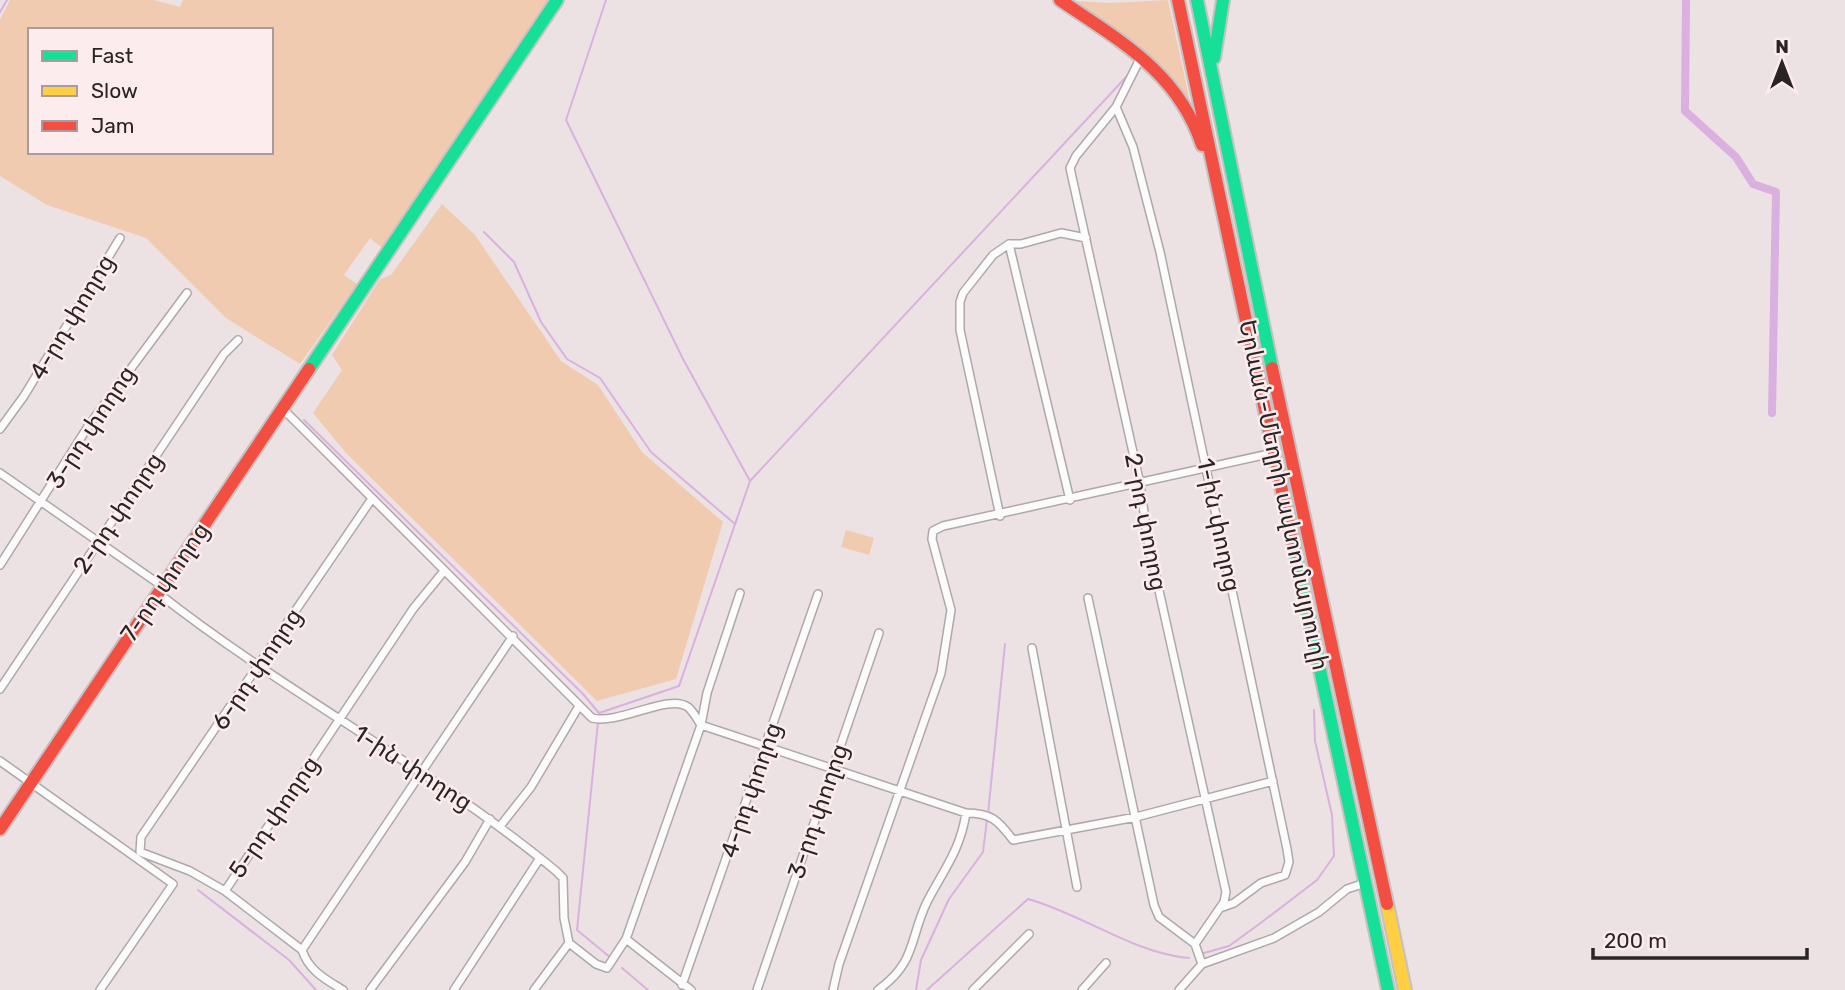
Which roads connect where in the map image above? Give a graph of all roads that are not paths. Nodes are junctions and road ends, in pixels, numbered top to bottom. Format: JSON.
{"nodes":[{"id":1,"x":557,"y":0,"type":"edge"},
{"id":2,"x":1060,"y":0,"type":"edge"},
{"id":3,"x":1178,"y":0,"type":"edge"},
{"id":4,"x":1197,"y":0,"type":"edge"},
{"id":5,"x":1223,"y":0,"type":"edge"},
{"id":6,"x":1140,"y":59,"type":"junction"},
{"id":7,"x":1212,"y":69,"type":"junction"},
{"id":8,"x":1116,"y":107,"type":"junction"},
{"id":9,"x":1212,"y":160,"type":"junction"},
{"id":10,"x":120,"y":238,"type":"dead end"},
{"id":11,"x":1086,"y":238,"type":"junction"},
{"id":12,"x":1009,"y":244,"type":"junction"},
{"id":13,"x":187,"y":293,"type":"dead end"},
{"id":14,"x":238,"y":340,"type":"dead end"},
{"id":15,"x":282,"y":408,"type":"junction"},
{"id":16,"x":0,"y":429,"type":"edge"},
{"id":17,"x":1273,"y":453,"type":"junction"},
{"id":18,"x":1208,"y":467,"type":"junction"},
{"id":19,"x":0,"y":473,"type":"edge"},
{"id":20,"x":1140,"y":484,"type":"junction"},
{"id":21,"x":371,"y":500,"type":"junction"},
{"id":22,"x":1070,"y":500,"type":"junction"},
{"id":23,"x":41,"y":503,"type":"junction"},
{"id":24,"x":1000,"y":516,"type":"junction"},
{"id":25,"x":98,"y":542,"type":"junction"},
{"id":26,"x":0,"y":565,"type":"edge"},
{"id":27,"x":444,"y":571,"type":"junction"},
{"id":28,"x":160,"y":589,"type":"junction"},
{"id":29,"x":740,"y":593,"type":"dead end"},
{"id":30,"x":818,"y":594,"type":"dead end"},
{"id":31,"x":1088,"y":598,"type":"dead end"},
{"id":32,"x":879,"y":633,"type":"dead end"},
{"id":33,"x":513,"y":636,"type":"junction"},
{"id":34,"x":1032,"y":648,"type":"dead end"},
{"id":35,"x":259,"y":666,"type":"junction"},
{"id":36,"x":0,"y":689,"type":"edge"},
{"id":37,"x":579,"y":706,"type":"junction"},
{"id":38,"x":339,"y":720,"type":"junction"},
{"id":39,"x":701,"y":725,"type":"junction"},
{"id":40,"x":767,"y":747,"type":"junction"},
{"id":41,"x":0,"y":761,"type":"edge"},
{"id":42,"x":833,"y":769,"type":"junction"},
{"id":43,"x":421,"y":774,"type":"junction"},
{"id":44,"x":1273,"y":781,"type":"junction"},
{"id":45,"x":32,"y":782,"type":"junction"},
{"id":46,"x":900,"y":792,"type":"junction"},
{"id":47,"x":1206,"y":800,"type":"junction"},
{"id":48,"x":966,"y":813,"type":"junction"},
{"id":49,"x":1136,"y":817,"type":"junction"},
{"id":50,"x":491,"y":819,"type":"junction"},
{"id":51,"x":501,"y":825,"type":"junction"},
{"id":52,"x":0,"y":829,"type":"edge"},
{"id":53,"x":1067,"y":829,"type":"junction"},
{"id":54,"x":138,"y":854,"type":"junction"},
{"id":55,"x":540,"y":858,"type":"junction"},
{"id":56,"x":1365,"y":883,"type":"junction"},
{"id":57,"x":1077,"y":887,"type":"dead end"},
{"id":58,"x":225,"y":891,"type":"junction"},
{"id":59,"x":1220,"y":908,"type":"junction"},
{"id":60,"x":1029,"y":934,"type":"dead end"},
{"id":61,"x":626,"y":939,"type":"junction"},
{"id":62,"x":569,"y":943,"type":"junction"},
{"id":63,"x":1195,"y":944,"type":"junction"},
{"id":64,"x":302,"y":950,"type":"junction"},
{"id":65,"x":1105,"y":963,"type":"dead end"},
{"id":66,"x":1202,"y":964,"type":"junction"},
{"id":67,"x":682,"y":985,"type":"junction"},
{"id":68,"x":100,"y":990,"type":"edge"},
{"id":69,"x":343,"y":990,"type":"edge"},
{"id":70,"x":370,"y":990,"type":"edge"},
{"id":71,"x":454,"y":990,"type":"edge"},
{"id":72,"x":534,"y":990,"type":"edge"},
{"id":73,"x":691,"y":990,"type":"edge"},
{"id":74,"x":757,"y":990,"type":"edge"},
{"id":75,"x":833,"y":990,"type":"edge"},
{"id":76,"x":878,"y":990,"type":"edge"},
{"id":77,"x":973,"y":990,"type":"edge"},
{"id":78,"x":1082,"y":990,"type":"edge"},
{"id":79,"x":1179,"y":990,"type":"edge"},
{"id":80,"x":1388,"y":990,"type":"edge"},
{"id":81,"x":1405,"y":990,"type":"edge"}],
"edges":[{"from":1,"to":15,"type":"main road","name":"7-րդ փողոց"},
{"from":2,"to":6,"type":"main road"},
{"from":3,"to":9,"type":"main road","name":"Երևան-Մեղրի ավտոմայրուղի"},
{"from":4,"to":7,"type":"main road","name":"Երևան-Մեղրի ավտոմայրուղի"},
{"from":5,"to":7,"type":"main road"},
{"from":6,"to":8,"type":"street","name":"2-րդ փողոց"},
{"from":6,"to":9,"type":"main road"},
{"from":7,"to":81,"type":"main road","name":"Երևան-Մեղրի ավտոմայրուղի"},
{"from":8,"to":11,"type":"street","name":"2-րդ փողոց"},
{"from":8,"to":18,"type":"street","name":"1-ին փողոց"},
{"from":9,"to":17,"type":"main road","name":"Երևան-Մեղրի ավտոմայրուղի"},
{"from":10,"to":16,"type":"street","name":"4-րդ փողոց"},
{"from":11,"to":12,"type":"street"},
{"from":11,"to":20,"type":"street","name":"2-րդ փողոց"},
{"from":12,"to":22,"type":"street"},
{"from":12,"to":24,"type":"street"},
{"from":13,"to":23,"type":"street","name":"3-րդ փողոց"},
{"from":14,"to":25,"type":"street","name":"2-րդ փողոց"},
{"from":15,"to":21,"type":"street"},
{"from":15,"to":28,"type":"main road","name":"7-րդ փողոց"},
{"from":17,"to":18,"type":"street"},
{"from":17,"to":56,"type":"main road","name":"Երևան-Մեղրի ավտոմայրուղի"},
{"from":18,"to":20,"type":"street"},
{"from":18,"to":44,"type":"street","name":"1-ին փողոց"},
{"from":19,"to":23,"type":"street","name":"1-ին փողոց"},
{"from":20,"to":22,"type":"street"},
{"from":20,"to":47,"type":"street","name":"2-րդ փողոց"},
{"from":21,"to":27,"type":"street"},
{"from":21,"to":35,"type":"street","name":"6-րդ փողոց"},
{"from":22,"to":24,"type":"street"},
{"from":23,"to":25,"type":"street","name":"1-ին փողոց"},
{"from":23,"to":26,"type":"street","name":"3-րդ փողոց"},
{"from":24,"to":46,"type":"street"},
{"from":25,"to":28,"type":"street","name":"1-ին փողոց"},
{"from":25,"to":36,"type":"street","name":"2-րդ փողոց"},
{"from":27,"to":33,"type":"street"},
{"from":27,"to":38,"type":"street","name":"5-րդ փողոց"},
{"from":28,"to":35,"type":"street","name":"1-ին փողոց"},
{"from":28,"to":45,"type":"main road","name":"7-րդ փողոց"},
{"from":29,"to":39,"type":"street"},
{"from":30,"to":40,"type":"street","name":"4-րդ փողոց"},
{"from":31,"to":49,"type":"street"},
{"from":32,"to":42,"type":"street","name":"3-րդ փողոց"},
{"from":33,"to":37,"type":"street"},
{"from":33,"to":43,"type":"street"},
{"from":34,"to":53,"type":"street"},
{"from":35,"to":38,"type":"street","name":"1-ին փողոց"},
{"from":35,"to":54,"type":"street","name":"6-րդ փողոց"},
{"from":37,"to":39,"type":"street"},
{"from":37,"to":51,"type":"street"},
{"from":38,"to":43,"type":"street","name":"1-ին փողոց"},
{"from":38,"to":58,"type":"street","name":"5-րդ փողոց"},
{"from":39,"to":40,"type":"street"},
{"from":39,"to":61,"type":"street"},
{"from":40,"to":42,"type":"street"},
{"from":40,"to":67,"type":"street","name":"4-րդ փողոց"},
{"from":41,"to":45,"type":"street"},
{"from":42,"to":46,"type":"street"},
{"from":42,"to":74,"type":"street","name":"3-րդ փողոց"},
{"from":43,"to":50,"type":"street","name":"1-ին փողոց"},
{"from":43,"to":64,"type":"street"},
{"from":44,"to":47,"type":"street"},
{"from":44,"to":59,"type":"street","name":"1-ին փողոց"},
{"from":45,"to":52,"type":"main road","name":"7-րդ փողոց"},
{"from":45,"to":54,"type":"street"},
{"from":46,"to":48,"type":"street"},
{"from":46,"to":75,"type":"street"},
{"from":47,"to":49,"type":"street"},
{"from":47,"to":59,"type":"street","name":"2-րդ փողոց"},
{"from":48,"to":53,"type":"street"},
{"from":48,"to":76,"type":"street"},
{"from":49,"to":53,"type":"street"},
{"from":49,"to":63,"type":"street"},
{"from":50,"to":51,"type":"street","name":"1-ին փողոց"},
{"from":50,"to":70,"type":"street"},
{"from":51,"to":55,"type":"street","name":"1-ին փողոց"},
{"from":53,"to":57,"type":"street"},
{"from":54,"to":58,"type":"street"},
{"from":54,"to":68,"type":"street"},
{"from":55,"to":62,"type":"street","name":"1-ին փողոց"},
{"from":55,"to":71,"type":"street"},
{"from":56,"to":66,"type":"street"},
{"from":56,"to":80,"type":"main road","name":"Երևան-Մեղրի ավտոմայրուղի"},
{"from":58,"to":64,"type":"street"},
{"from":59,"to":63,"type":"street"},
{"from":60,"to":77,"type":"street"},
{"from":61,"to":62,"type":"street"},
{"from":61,"to":67,"type":"street"},
{"from":62,"to":72,"type":"street"},
{"from":63,"to":66,"type":"street"},
{"from":64,"to":69,"type":"street"},
{"from":65,"to":78,"type":"street"},
{"from":66,"to":79,"type":"street"},
{"from":67,"to":73,"type":"street"}]}
